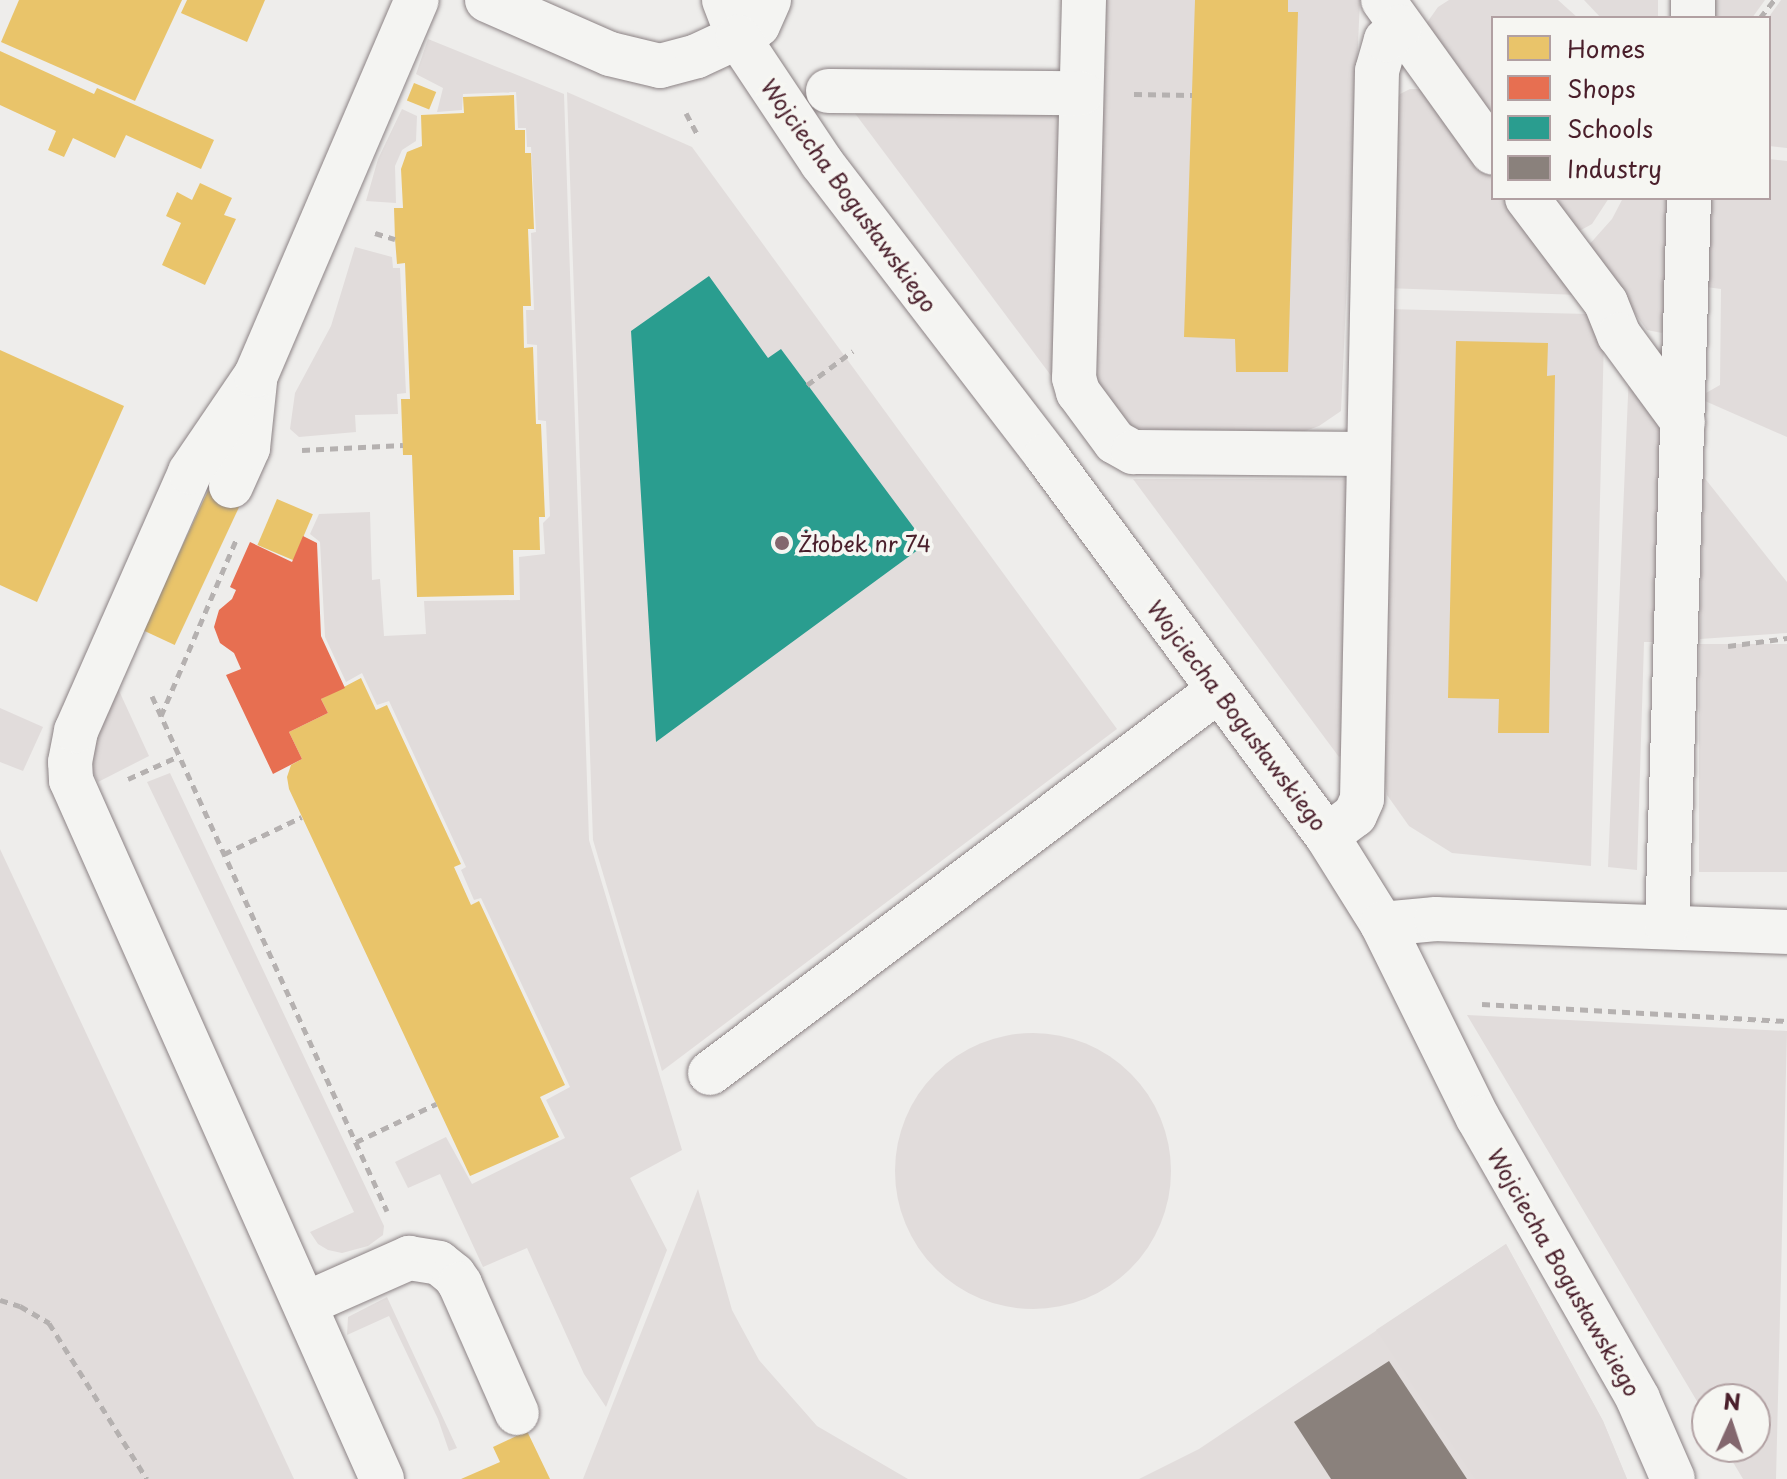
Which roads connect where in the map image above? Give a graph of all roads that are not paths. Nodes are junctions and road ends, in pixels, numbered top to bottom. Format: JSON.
{"nodes":[{"id":1,"x":487,"y":0,"type":"edge"},
{"id":2,"x":769,"y":0,"type":"edge"},
{"id":3,"x":1084,"y":0,"type":"edge"},
{"id":4,"x":412,"y":13,"type":"edge"},
{"id":5,"x":1392,"y":13,"type":"edge"},
{"id":6,"x":731,"y":19,"type":"edge"},
{"id":7,"x":828,"y":91,"type":"dead end"},
{"id":8,"x":1081,"y":93,"type":"junction"},
{"id":9,"x":1491,"y":150,"type":"edge"},
{"id":10,"x":1529,"y":200,"type":"edge"},
{"id":11,"x":1689,"y":200,"type":"edge"},
{"id":12,"x":256,"y":375,"type":"junction"},
{"id":13,"x":1097,"y":421,"type":"junction"},
{"id":14,"x":1683,"y":422,"type":"junction"},
{"id":15,"x":1369,"y":454,"type":"junction"},
{"id":16,"x":1046,"y":455,"type":"junction"},
{"id":17,"x":231,"y":486,"type":"dead end"},
{"id":18,"x":1219,"y":690,"type":"junction"},
{"id":19,"x":1327,"y":836,"type":"junction"},
{"id":20,"x":1382,"y":924,"type":"junction"},
{"id":21,"x":1667,"y":926,"type":"junction"},
{"id":22,"x":1787,"y":932,"type":"edge"},
{"id":23,"x":710,"y":1073,"type":"dead end"},
{"id":24,"x":305,"y":1304,"type":"junction"},
{"id":25,"x":517,"y":1413,"type":"dead end"},
{"id":26,"x":382,"y":1479,"type":"edge"},
{"id":27,"x":1673,"y":1479,"type":"edge"}],
"edges":[{"from":1,"to":6,"type":"street"},
{"from":2,"to":6,"type":"street"},
{"from":3,"to":8,"type":"street"},
{"from":4,"to":12,"type":"street"},
{"from":5,"to":9,"type":"street"},
{"from":5,"to":15,"type":"street"},
{"from":6,"to":16,"type":"street","name":"Wojciecha Bogusławskiego"},
{"from":7,"to":8,"type":"street"},
{"from":8,"to":13,"type":"street"},
{"from":10,"to":14,"type":"street"},
{"from":11,"to":14,"type":"street"},
{"from":12,"to":17,"type":"street"},
{"from":12,"to":24,"type":"street"},
{"from":13,"to":15,"type":"street"},
{"from":13,"to":16,"type":"street"},
{"from":14,"to":21,"type":"street"},
{"from":15,"to":19,"type":"street"},
{"from":16,"to":18,"type":"street","name":"Wojciecha Bogusławskiego"},
{"from":18,"to":19,"type":"street","name":"Wojciecha Bogusławskiego"},
{"from":18,"to":23,"type":"street"},
{"from":19,"to":20,"type":"street","name":"Wojciecha Bogusławskiego"},
{"from":20,"to":21,"type":"street"},
{"from":20,"to":27,"type":"street","name":"Wojciecha Bogusławskiego"},
{"from":21,"to":22,"type":"street"},
{"from":24,"to":25,"type":"street"},
{"from":24,"to":26,"type":"street"}]}
